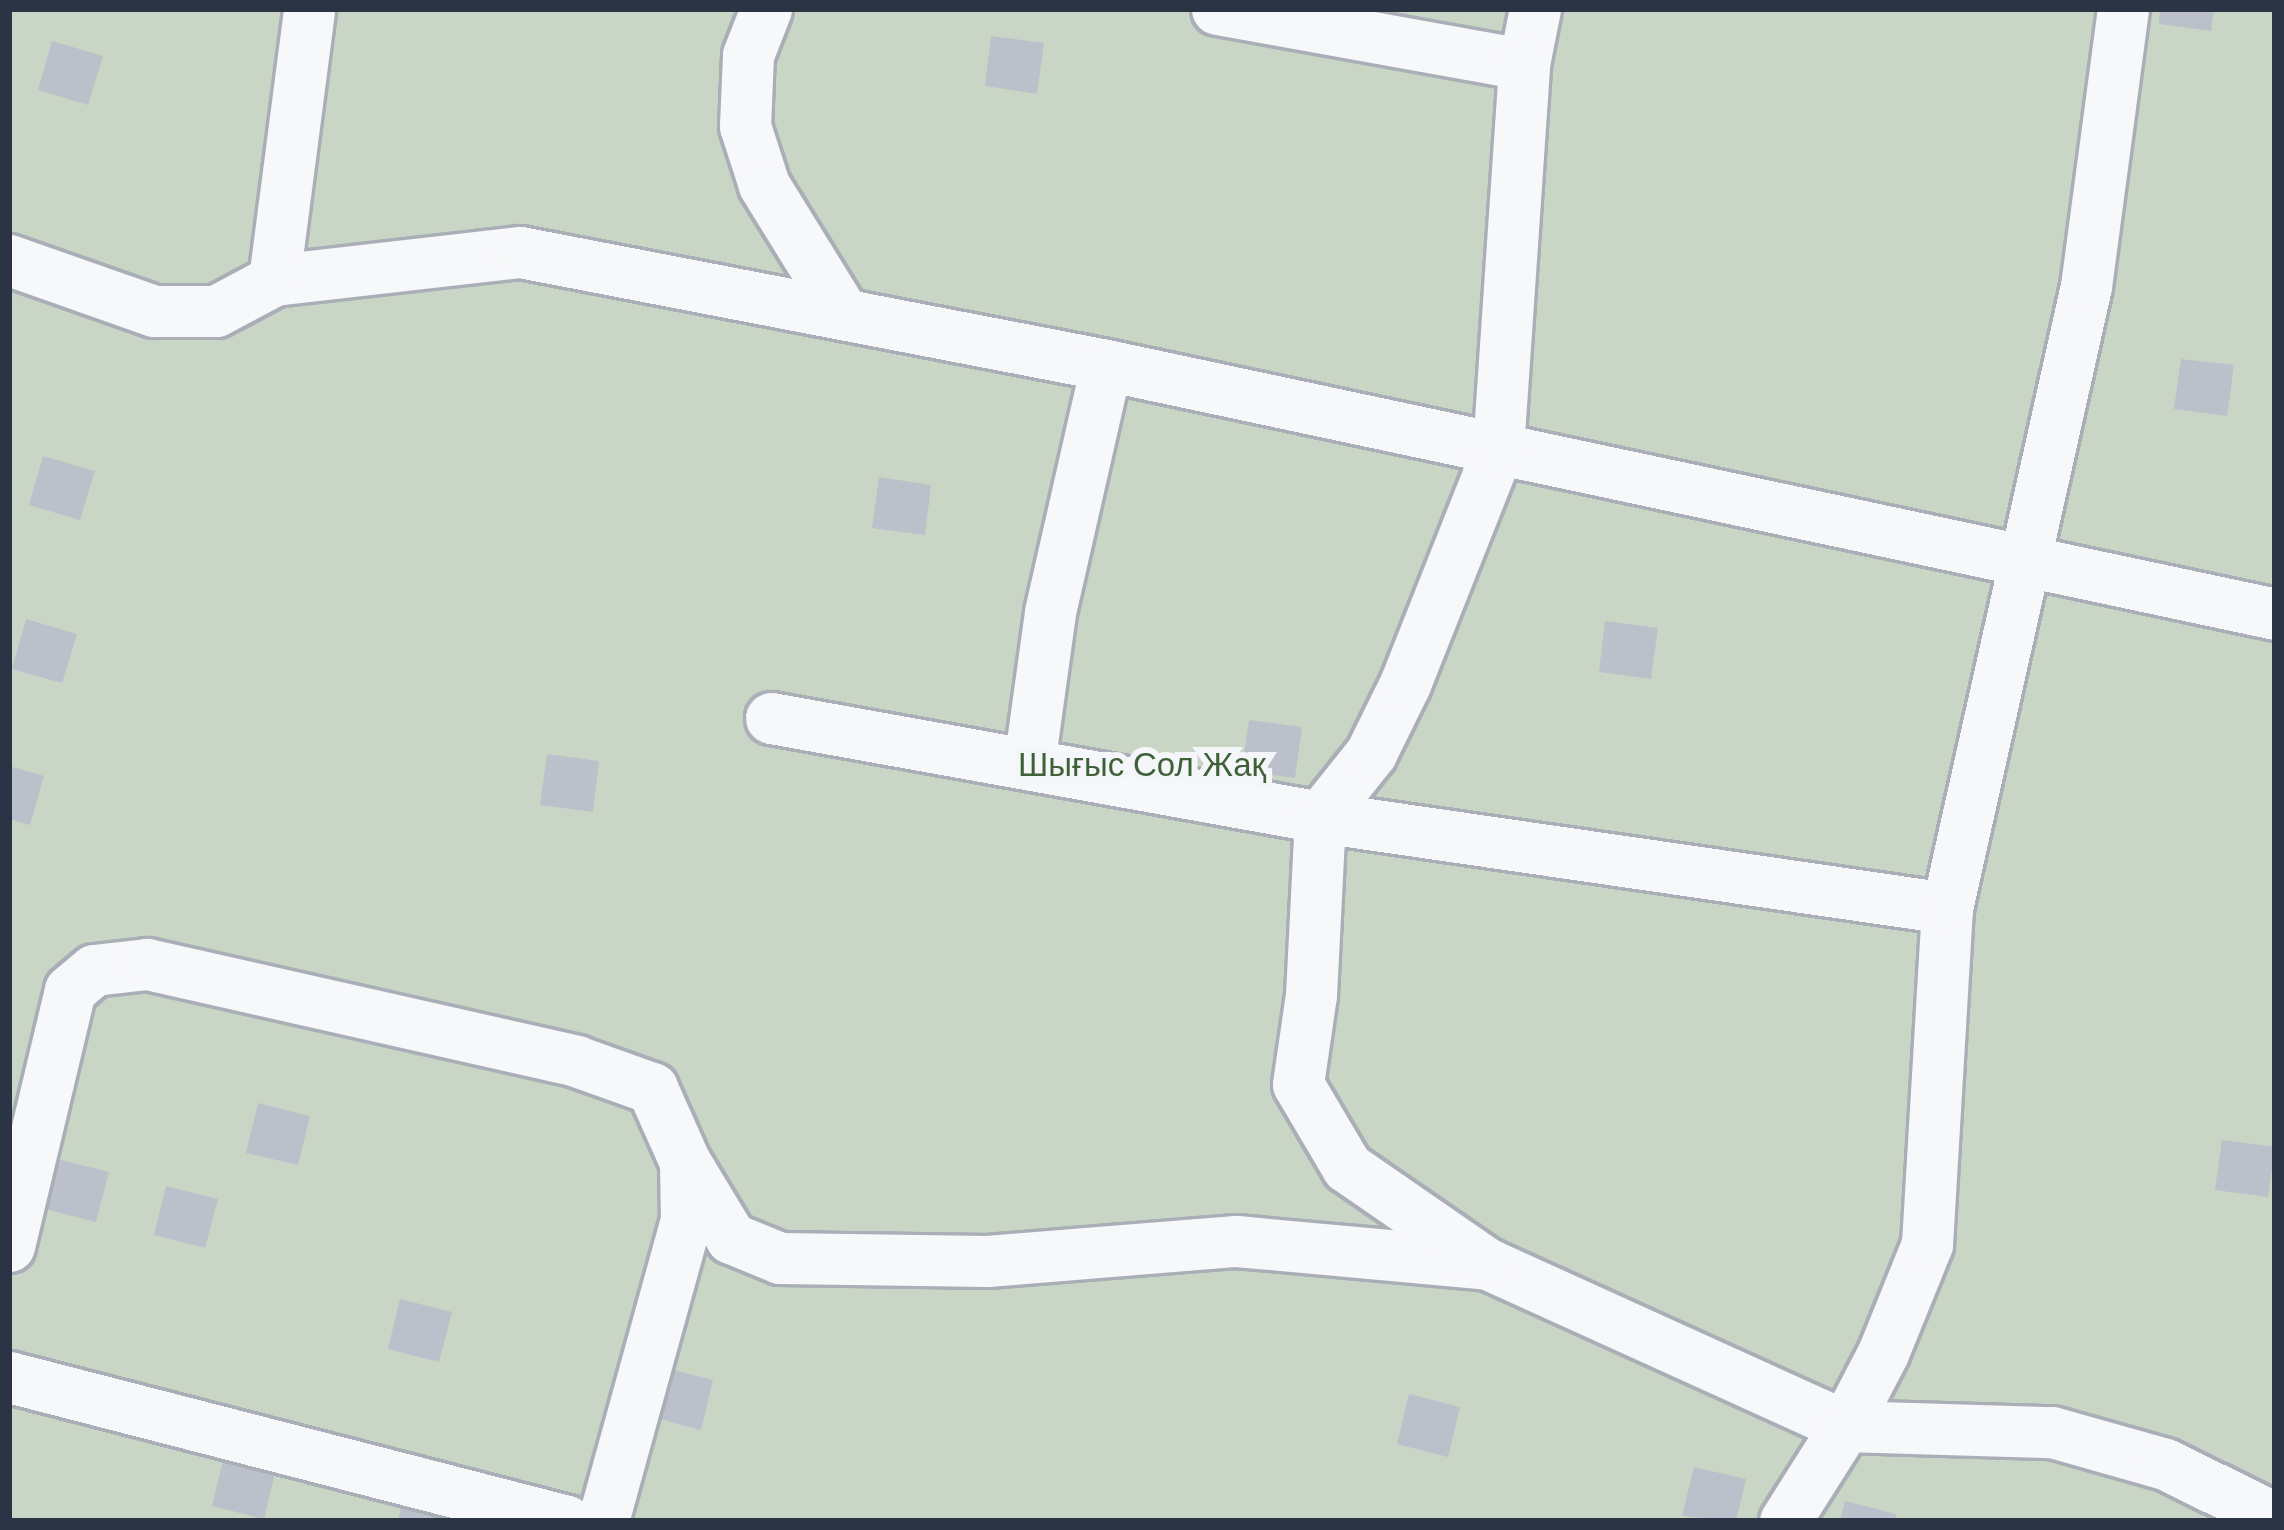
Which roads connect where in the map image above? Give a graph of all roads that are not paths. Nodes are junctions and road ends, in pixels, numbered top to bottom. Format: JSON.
{"nodes":[{"id":1,"x":309,"y":9,"type":"edge"},
{"id":2,"x":766,"y":9,"type":"edge"},
{"id":3,"x":1217,"y":9,"type":"edge"},
{"id":4,"x":1535,"y":9,"type":"edge"},
{"id":5,"x":2123,"y":9,"type":"edge"},
{"id":6,"x":1524,"y":64,"type":"junction"},
{"id":7,"x":9,"y":260,"type":"edge"},
{"id":8,"x":274,"y":280,"type":"junction"},
{"id":9,"x":843,"y":313,"type":"junction"},
{"id":10,"x":1106,"y":365,"type":"junction"},
{"id":11,"x":1498,"y":449,"type":"junction"},
{"id":12,"x":2021,"y":561,"type":"junction"},
{"id":13,"x":2275,"y":614,"type":"edge"},
{"id":14,"x":771,"y":718,"type":"dead end"},
{"id":15,"x":1029,"y":764,"type":"junction"},
{"id":16,"x":1320,"y":817,"type":"junction"},
{"id":17,"x":1947,"y":908,"type":"junction"},
{"id":18,"x":685,"y":1162,"type":"junction"},
{"id":19,"x":9,"y":1246,"type":"edge"},
{"id":20,"x":1488,"y":1264,"type":"junction"},
{"id":21,"x":9,"y":1378,"type":"edge"},
{"id":22,"x":1844,"y":1426,"type":"junction"},
{"id":23,"x":2275,"y":1518,"type":"edge"},
{"id":24,"x":567,"y":1521,"type":"edge"},
{"id":25,"x":602,"y":1521,"type":"edge"},
{"id":26,"x":1785,"y":1521,"type":"edge"}],
"edges":[{"from":1,"to":8,"type":"street"},
{"from":2,"to":9,"type":"street"},
{"from":3,"to":6,"type":"street"},
{"from":4,"to":6,"type":"street"},
{"from":5,"to":12,"type":"street"},
{"from":6,"to":11,"type":"street"},
{"from":7,"to":8,"type":"street"},
{"from":8,"to":9,"type":"street"},
{"from":9,"to":10,"type":"street"},
{"from":10,"to":11,"type":"street"},
{"from":10,"to":15,"type":"street"},
{"from":11,"to":12,"type":"street"},
{"from":11,"to":16,"type":"street"},
{"from":12,"to":13,"type":"street"},
{"from":12,"to":17,"type":"street"},
{"from":14,"to":15,"type":"street"},
{"from":15,"to":16,"type":"street"},
{"from":16,"to":17,"type":"street"},
{"from":16,"to":20,"type":"street"},
{"from":17,"to":22,"type":"street"},
{"from":18,"to":19,"type":"street"},
{"from":18,"to":20,"type":"street"},
{"from":18,"to":25,"type":"street"},
{"from":20,"to":22,"type":"street"},
{"from":21,"to":24,"type":"street"},
{"from":22,"to":23,"type":"street"},
{"from":22,"to":26,"type":"street"}]}
